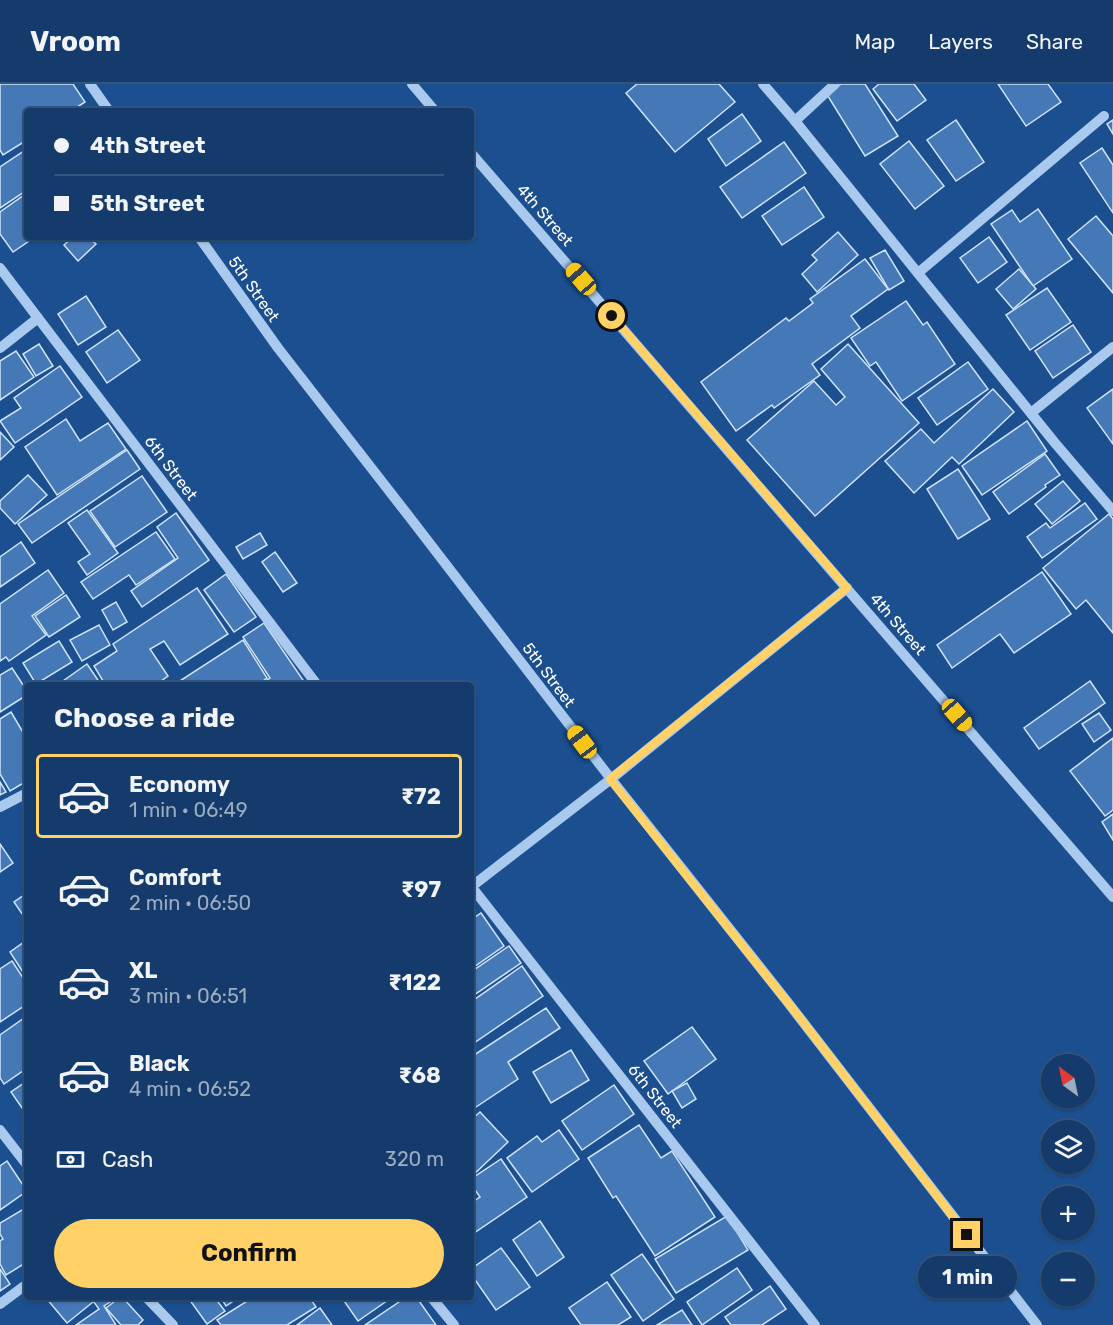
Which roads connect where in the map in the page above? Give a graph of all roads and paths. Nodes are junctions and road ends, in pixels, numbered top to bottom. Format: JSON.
{"nodes":[{"id":1,"x":90,"y":84,"type":"edge"},
{"id":2,"x":412,"y":84,"type":"edge"},
{"id":3,"x":763,"y":84,"type":"edge"},
{"id":4,"x":835,"y":84,"type":"edge"},
{"id":5,"x":107,"y":108,"type":"edge"},
{"id":6,"x":432,"y":108,"type":"edge"},
{"id":7,"x":1104,"y":116,"type":"dead end"},
{"id":8,"x":795,"y":121,"type":"junction"},
{"id":9,"x":474,"y":156,"type":"edge"},
{"id":10,"x":201,"y":240,"type":"edge"},
{"id":11,"x":0,"y":268,"type":"edge"},
{"id":12,"x":918,"y":273,"type":"junction"},
{"id":13,"x":38,"y":318,"type":"junction"},
{"id":14,"x":1113,"y":347,"type":"edge"},
{"id":15,"x":0,"y":348,"type":"edge"},
{"id":16,"x":1031,"y":413,"type":"junction"},
{"id":17,"x":1113,"y":511,"type":"edge"},
{"id":18,"x":847,"y":588,"type":"junction"},
{"id":19,"x":315,"y":682,"type":"edge"},
{"id":20,"x":610,"y":779,"type":"junction"},
{"id":21,"x":24,"y":795,"type":"edge"},
{"id":22,"x":0,"y":807,"type":"edge"},
{"id":23,"x":474,"y":885,"type":"edge"},
{"id":24,"x":474,"y":891,"type":"edge"},
{"id":25,"x":1113,"y":897,"type":"edge"},
{"id":26,"x":0,"y":1130,"type":"edge"},
{"id":27,"x":4,"y":1142,"type":"edge"},
{"id":28,"x":24,"y":1162,"type":"edge"},
{"id":29,"x":24,"y":1286,"type":"edge"},
{"id":30,"x":149,"y":1300,"type":"edge"},
{"id":31,"x":434,"y":1300,"type":"edge"},
{"id":32,"x":0,"y":1304,"type":"edge"},
{"id":33,"x":174,"y":1325,"type":"edge"},
{"id":34,"x":454,"y":1325,"type":"edge"},
{"id":35,"x":814,"y":1325,"type":"edge"},
{"id":36,"x":1037,"y":1325,"type":"edge"}],
"edges":[{"from":1,"to":5,"type":"street"},
{"from":2,"to":6,"type":"street"},
{"from":3,"to":8,"type":"street"},
{"from":4,"to":8,"type":"street"},
{"from":7,"to":12,"type":"street"},
{"from":8,"to":12,"type":"street"},
{"from":9,"to":18,"type":"street","name":"4th Street"},
{"from":10,"to":20,"type":"street","name":"5th Street"},
{"from":11,"to":13,"type":"street","name":"6th Street"},
{"from":12,"to":16,"type":"street"},
{"from":13,"to":15,"type":"street"},
{"from":13,"to":19,"type":"street","name":"6th Street"},
{"from":14,"to":16,"type":"street"},
{"from":16,"to":17,"type":"street"},
{"from":18,"to":20,"type":"street"},
{"from":18,"to":25,"type":"street","name":"4th Street"},
{"from":20,"to":23,"type":"street"},
{"from":20,"to":36,"type":"street","name":"5th Street"},
{"from":21,"to":22,"type":"street"},
{"from":24,"to":35,"type":"street","name":"6th Street"},
{"from":26,"to":27,"type":"street"},
{"from":27,"to":28,"type":"street"},
{"from":29,"to":32,"type":"street"},
{"from":30,"to":33,"type":"street"},
{"from":31,"to":34,"type":"street"}]}
